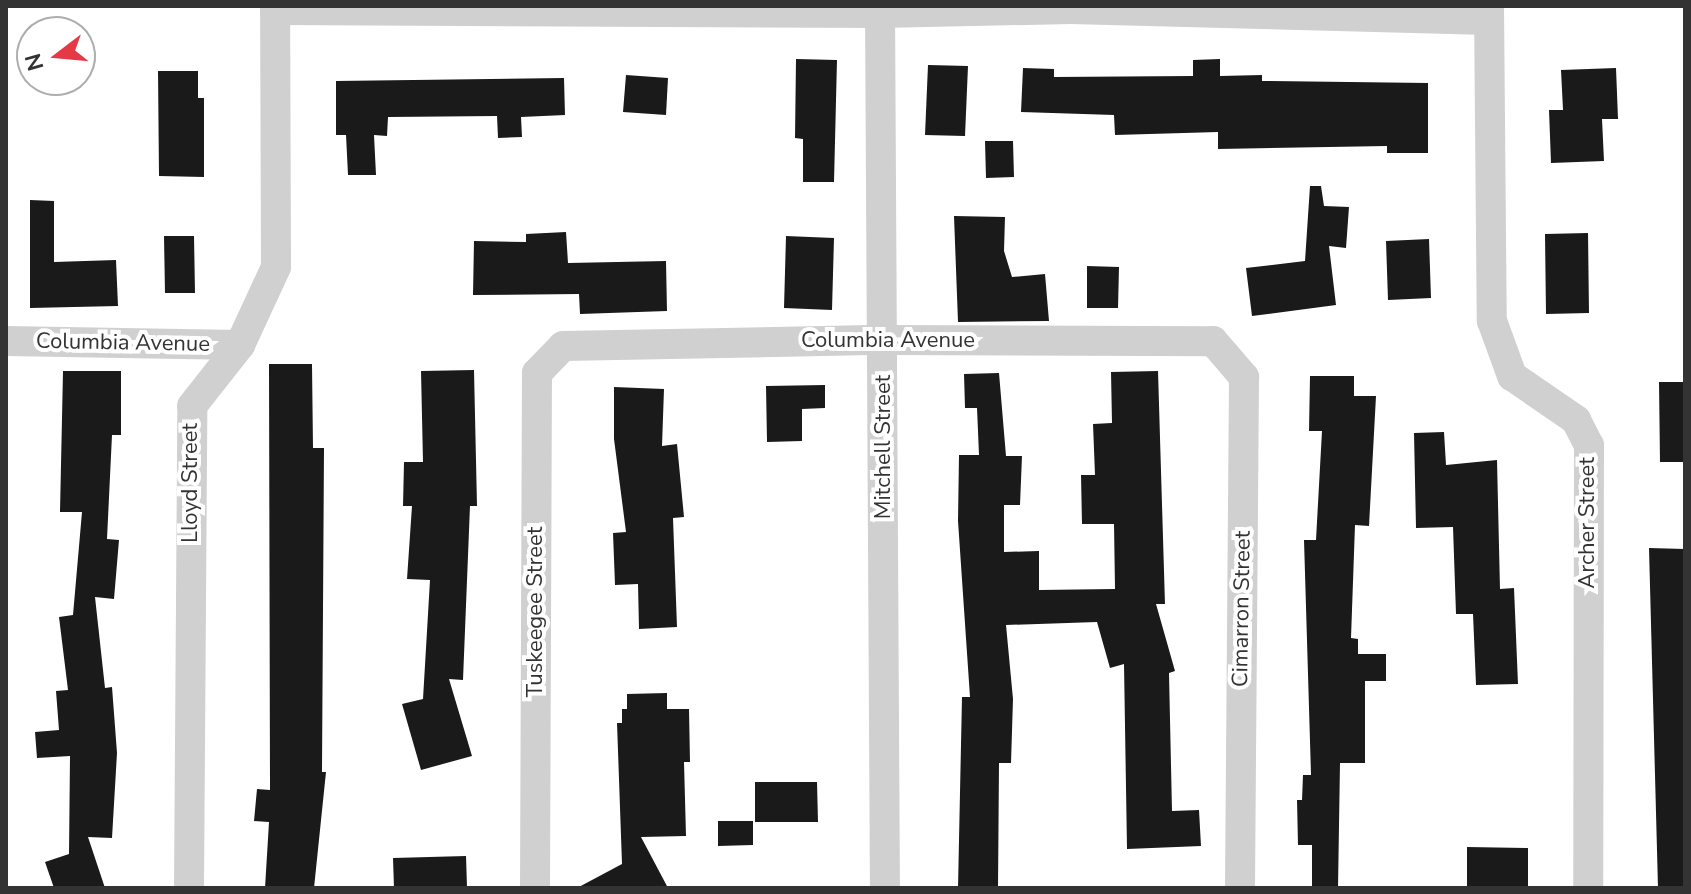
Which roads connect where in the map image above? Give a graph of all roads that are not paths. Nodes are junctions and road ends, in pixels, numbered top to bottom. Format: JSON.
{"nodes":[{"id":1,"x":275,"y":8,"type":"edge"},
{"id":2,"x":880,"y":10,"type":"edge"},
{"id":3,"x":1489,"y":13,"type":"edge"},
{"id":4,"x":883,"y":340,"type":"junction"},
{"id":5,"x":6,"y":341,"type":"edge"},
{"id":6,"x":1213,"y":341,"type":"joint"},
{"id":7,"x":240,"y":345,"type":"junction"},
{"id":8,"x":563,"y":346,"type":"joint"},
{"id":9,"x":189,"y":888,"type":"edge"},
{"id":10,"x":535,"y":888,"type":"edge"},
{"id":11,"x":885,"y":888,"type":"edge"},
{"id":12,"x":1240,"y":888,"type":"edge"},
{"id":13,"x":1588,"y":888,"type":"edge"}],
"edges":[{"from":1,"to":2,"type":"street"},
{"from":1,"to":7,"type":"street","name":"Lloyd Street"},
{"from":2,"to":3,"type":"street"},
{"from":2,"to":4,"type":"street","name":"Mitchell Street"},
{"from":3,"to":13,"type":"street","name":"Archer Street"},
{"from":4,"to":6,"type":"street","name":"Columbia Avenue"},
{"from":4,"to":8,"type":"street","name":"Columbia Avenue"},
{"from":4,"to":11,"type":"street","name":"Mitchell Street"},
{"from":5,"to":7,"type":"street","name":"Columbia Avenue"},
{"from":6,"to":12,"type":"street","name":"Cimarron Street"},
{"from":7,"to":9,"type":"street","name":"Lloyd Street"},
{"from":8,"to":10,"type":"street","name":"Tuskeegee Street"}]}
